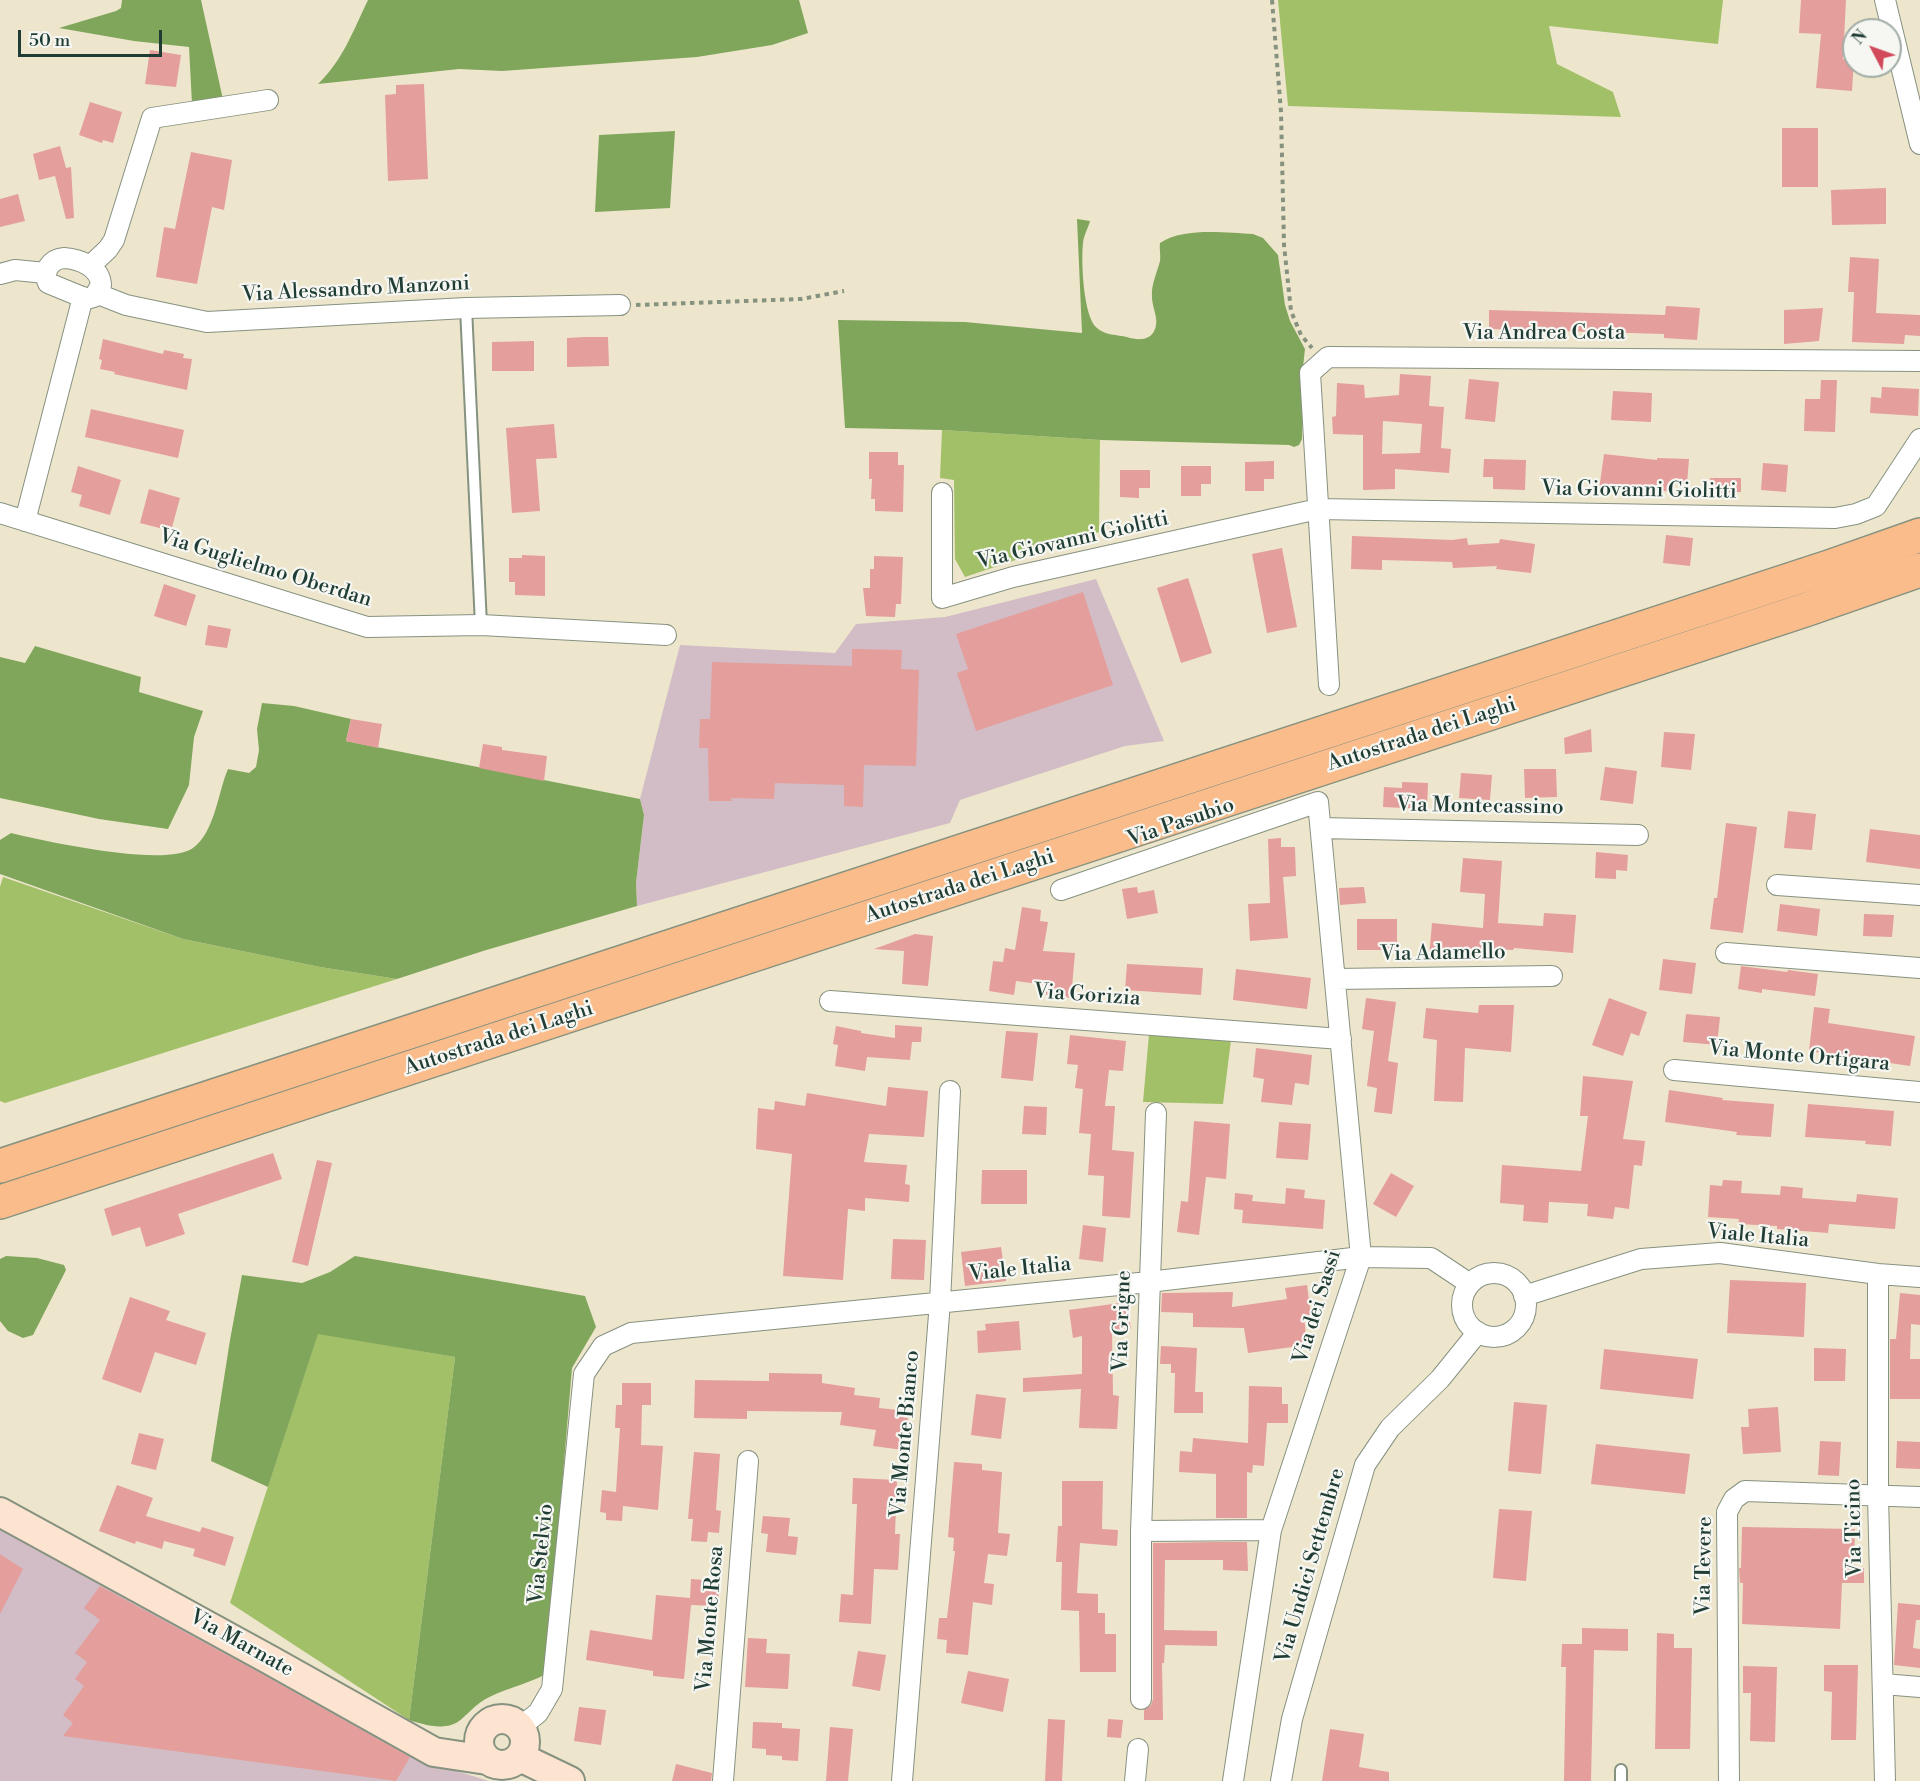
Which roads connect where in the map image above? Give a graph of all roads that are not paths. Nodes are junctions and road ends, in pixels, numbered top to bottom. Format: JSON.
{"nodes":[{"id":1,"x":1885,"y":0,"type":"edge"},
{"id":2,"x":268,"y":100,"type":"dead end"},
{"id":3,"x":1920,"y":144,"type":"edge"},
{"id":4,"x":90,"y":266,"type":"junction"},
{"id":5,"x":46,"y":273,"type":"junction"},
{"id":6,"x":0,"y":274,"type":"edge"},
{"id":7,"x":90,"y":296,"type":"junction"},
{"id":8,"x":620,"y":305,"type":"road end"},
{"id":9,"x":466,"y":308,"type":"junction"},
{"id":10,"x":1920,"y":361,"type":"edge"},
{"id":11,"x":1920,"y":439,"type":"edge"},
{"id":12,"x":942,"y":493,"type":"dead end"},
{"id":13,"x":1318,"y":509,"type":"junction"},
{"id":14,"x":0,"y":513,"type":"edge"},
{"id":15,"x":25,"y":521,"type":"junction"},
{"id":16,"x":1920,"y":535,"type":"edge"},
{"id":17,"x":1920,"y":570,"type":"edge"},
{"id":18,"x":481,"y":625,"type":"junction"},
{"id":19,"x":666,"y":635,"type":"dead end"},
{"id":20,"x":1329,"y":685,"type":"dead end"},
{"id":21,"x":1318,"y":802,"type":"joint"},
{"id":22,"x":1321,"y":828,"type":"junction"},
{"id":23,"x":1638,"y":835,"type":"dead end"},
{"id":24,"x":1777,"y":885,"type":"dead end"},
{"id":25,"x":1061,"y":890,"type":"dead end"},
{"id":26,"x":1920,"y":895,"type":"edge"},
{"id":27,"x":1726,"y":953,"type":"dead end"},
{"id":28,"x":1920,"y":968,"type":"edge"},
{"id":29,"x":1552,"y":976,"type":"dead end"},
{"id":30,"x":1335,"y":979,"type":"junction"},
{"id":31,"x":830,"y":1001,"type":"dead end"},
{"id":32,"x":1341,"y":1039,"type":"junction"},
{"id":33,"x":1674,"y":1070,"type":"dead end"},
{"id":34,"x":950,"y":1091,"type":"dead end"},
{"id":35,"x":1920,"y":1092,"type":"edge"},
{"id":36,"x":1156,"y":1113,"type":"dead end"},
{"id":37,"x":0,"y":1166,"type":"edge"},
{"id":38,"x":0,"y":1202,"type":"edge"},
{"id":39,"x":1362,"y":1257,"type":"junction"},
{"id":40,"x":1878,"y":1274,"type":"junction"},
{"id":41,"x":1920,"y":1277,"type":"edge"},
{"id":42,"x":1149,"y":1282,"type":"junction"},
{"id":43,"x":1470,"y":1284,"type":"junction"},
{"id":44,"x":1524,"y":1296,"type":"junction"},
{"id":45,"x":940,"y":1302,"type":"junction"},
{"id":46,"x":1478,"y":1332,"type":"junction"},
{"id":47,"x":584,"y":1374,"type":"joint"},
{"id":48,"x":748,"y":1461,"type":"dead end"},
{"id":49,"x":1878,"y":1496,"type":"junction"},
{"id":50,"x":1920,"y":1497,"type":"edge"},
{"id":51,"x":0,"y":1512,"type":"edge"},
{"id":52,"x":1271,"y":1530,"type":"junction"},
{"id":53,"x":1141,"y":1532,"type":"junction"},
{"id":54,"x":1883,"y":1684,"type":"junction"},
{"id":55,"x":1920,"y":1687,"type":"edge"},
{"id":56,"x":1141,"y":1699,"type":"dead end"},
{"id":57,"x":520,"y":1727,"type":"junction"},
{"id":58,"x":1138,"y":1749,"type":"dead end"},
{"id":59,"x":520,"y":1757,"type":"junction"},
{"id":60,"x":487,"y":1760,"type":"junction"},
{"id":61,"x":570,"y":1781,"type":"edge"},
{"id":62,"x":723,"y":1781,"type":"edge"},
{"id":63,"x":902,"y":1781,"type":"edge"},
{"id":64,"x":1136,"y":1781,"type":"edge"},
{"id":65,"x":1233,"y":1781,"type":"edge"},
{"id":66,"x":1281,"y":1781,"type":"edge"},
{"id":67,"x":1729,"y":1781,"type":"edge"},
{"id":68,"x":1885,"y":1781,"type":"edge"}],
"edges":[{"from":1,"to":3,"type":"street"},
{"from":2,"to":4,"type":"street"},
{"from":4,"to":5,"type":"street"},
{"from":4,"to":7,"type":"street"},
{"from":5,"to":6,"type":"street"},
{"from":5,"to":7,"type":"street","name":"Via Alessandro Manzoni"},
{"from":7,"to":9,"type":"street","name":"Via Alessandro Manzoni"},
{"from":7,"to":15,"type":"street"},
{"from":8,"to":9,"type":"street","name":"Via Alessandro Manzoni"},
{"from":9,"to":18,"type":"lane"},
{"from":10,"to":13,"type":"street","name":"Via Andrea Costa"},
{"from":11,"to":13,"type":"street","name":"Via Giovanni Giolitti"},
{"from":12,"to":13,"type":"street","name":"Via Giovanni Giolitti"},
{"from":13,"to":20,"type":"street"},
{"from":14,"to":15,"type":"street","name":"Via Guglielmo Oberdan"},
{"from":15,"to":18,"type":"street","name":"Via Guglielmo Oberdan"},
{"from":16,"to":37,"type":"highway","name":"Autostrada dei Laghi"},
{"from":17,"to":38,"type":"highway","name":"Autostrada dei Laghi"},
{"from":18,"to":19,"type":"street","name":"Via Guglielmo Oberdan"},
{"from":21,"to":22,"type":"street","name":"Via dei Sassi"},
{"from":21,"to":25,"type":"street","name":"Via Pasubio"},
{"from":22,"to":23,"type":"street","name":"Via Montecassino"},
{"from":22,"to":30,"type":"street","name":"Via dei Sassi"},
{"from":24,"to":26,"type":"street"},
{"from":27,"to":28,"type":"street"},
{"from":29,"to":30,"type":"street","name":"Via Adamello"},
{"from":30,"to":32,"type":"street","name":"Via dei Sassi"},
{"from":31,"to":32,"type":"street","name":"Via Gorizia"},
{"from":32,"to":39,"type":"street","name":"Via dei Sassi"},
{"from":33,"to":35,"type":"street","name":"Via Monte Ortigara"},
{"from":34,"to":45,"type":"street","name":"Via Monte Bianco"},
{"from":36,"to":42,"type":"street","name":"Via Grigne"},
{"from":39,"to":42,"type":"street","name":"Viale Italia"},
{"from":39,"to":43,"type":"street","name":"Viale Italia"},
{"from":39,"to":52,"type":"street","name":"Via dei Sassi"},
{"from":40,"to":41,"type":"street","name":"Viale Italia"},
{"from":40,"to":44,"type":"street","name":"Viale Italia"},
{"from":40,"to":49,"type":"street","name":"Via Ticino"},
{"from":42,"to":45,"type":"street","name":"Viale Italia"},
{"from":42,"to":53,"type":"street","name":"Via Grigne"},
{"from":43,"to":44,"type":"street"},
{"from":43,"to":46,"type":"street"},
{"from":44,"to":46,"type":"street"},
{"from":45,"to":47,"type":"street","name":"Viale Italia"},
{"from":45,"to":63,"type":"street","name":"Via Monte Bianco"},
{"from":46,"to":66,"type":"street","name":"Via Undici Settembre"},
{"from":47,"to":57,"type":"street","name":"Via Stelvio"},
{"from":48,"to":62,"type":"street","name":"Via Monte Rosa"},
{"from":49,"to":50,"type":"street"},
{"from":49,"to":54,"type":"street","name":"Via Ticino"},
{"from":49,"to":67,"type":"street","name":"Via Tevere"},
{"from":51,"to":60,"type":"street","name":"Via Marnate"},
{"from":52,"to":53,"type":"street"},
{"from":52,"to":65,"type":"street","name":"Via dei Sassi"},
{"from":53,"to":56,"type":"street","name":"Via Grigne"},
{"from":54,"to":55,"type":"street"},
{"from":54,"to":68,"type":"street","name":"Via Ticino"},
{"from":57,"to":59,"type":"street"},
{"from":57,"to":60,"type":"street"},
{"from":58,"to":64,"type":"street"},
{"from":59,"to":60,"type":"street","name":"Via Marnate"},
{"from":59,"to":61,"type":"street"}]}
